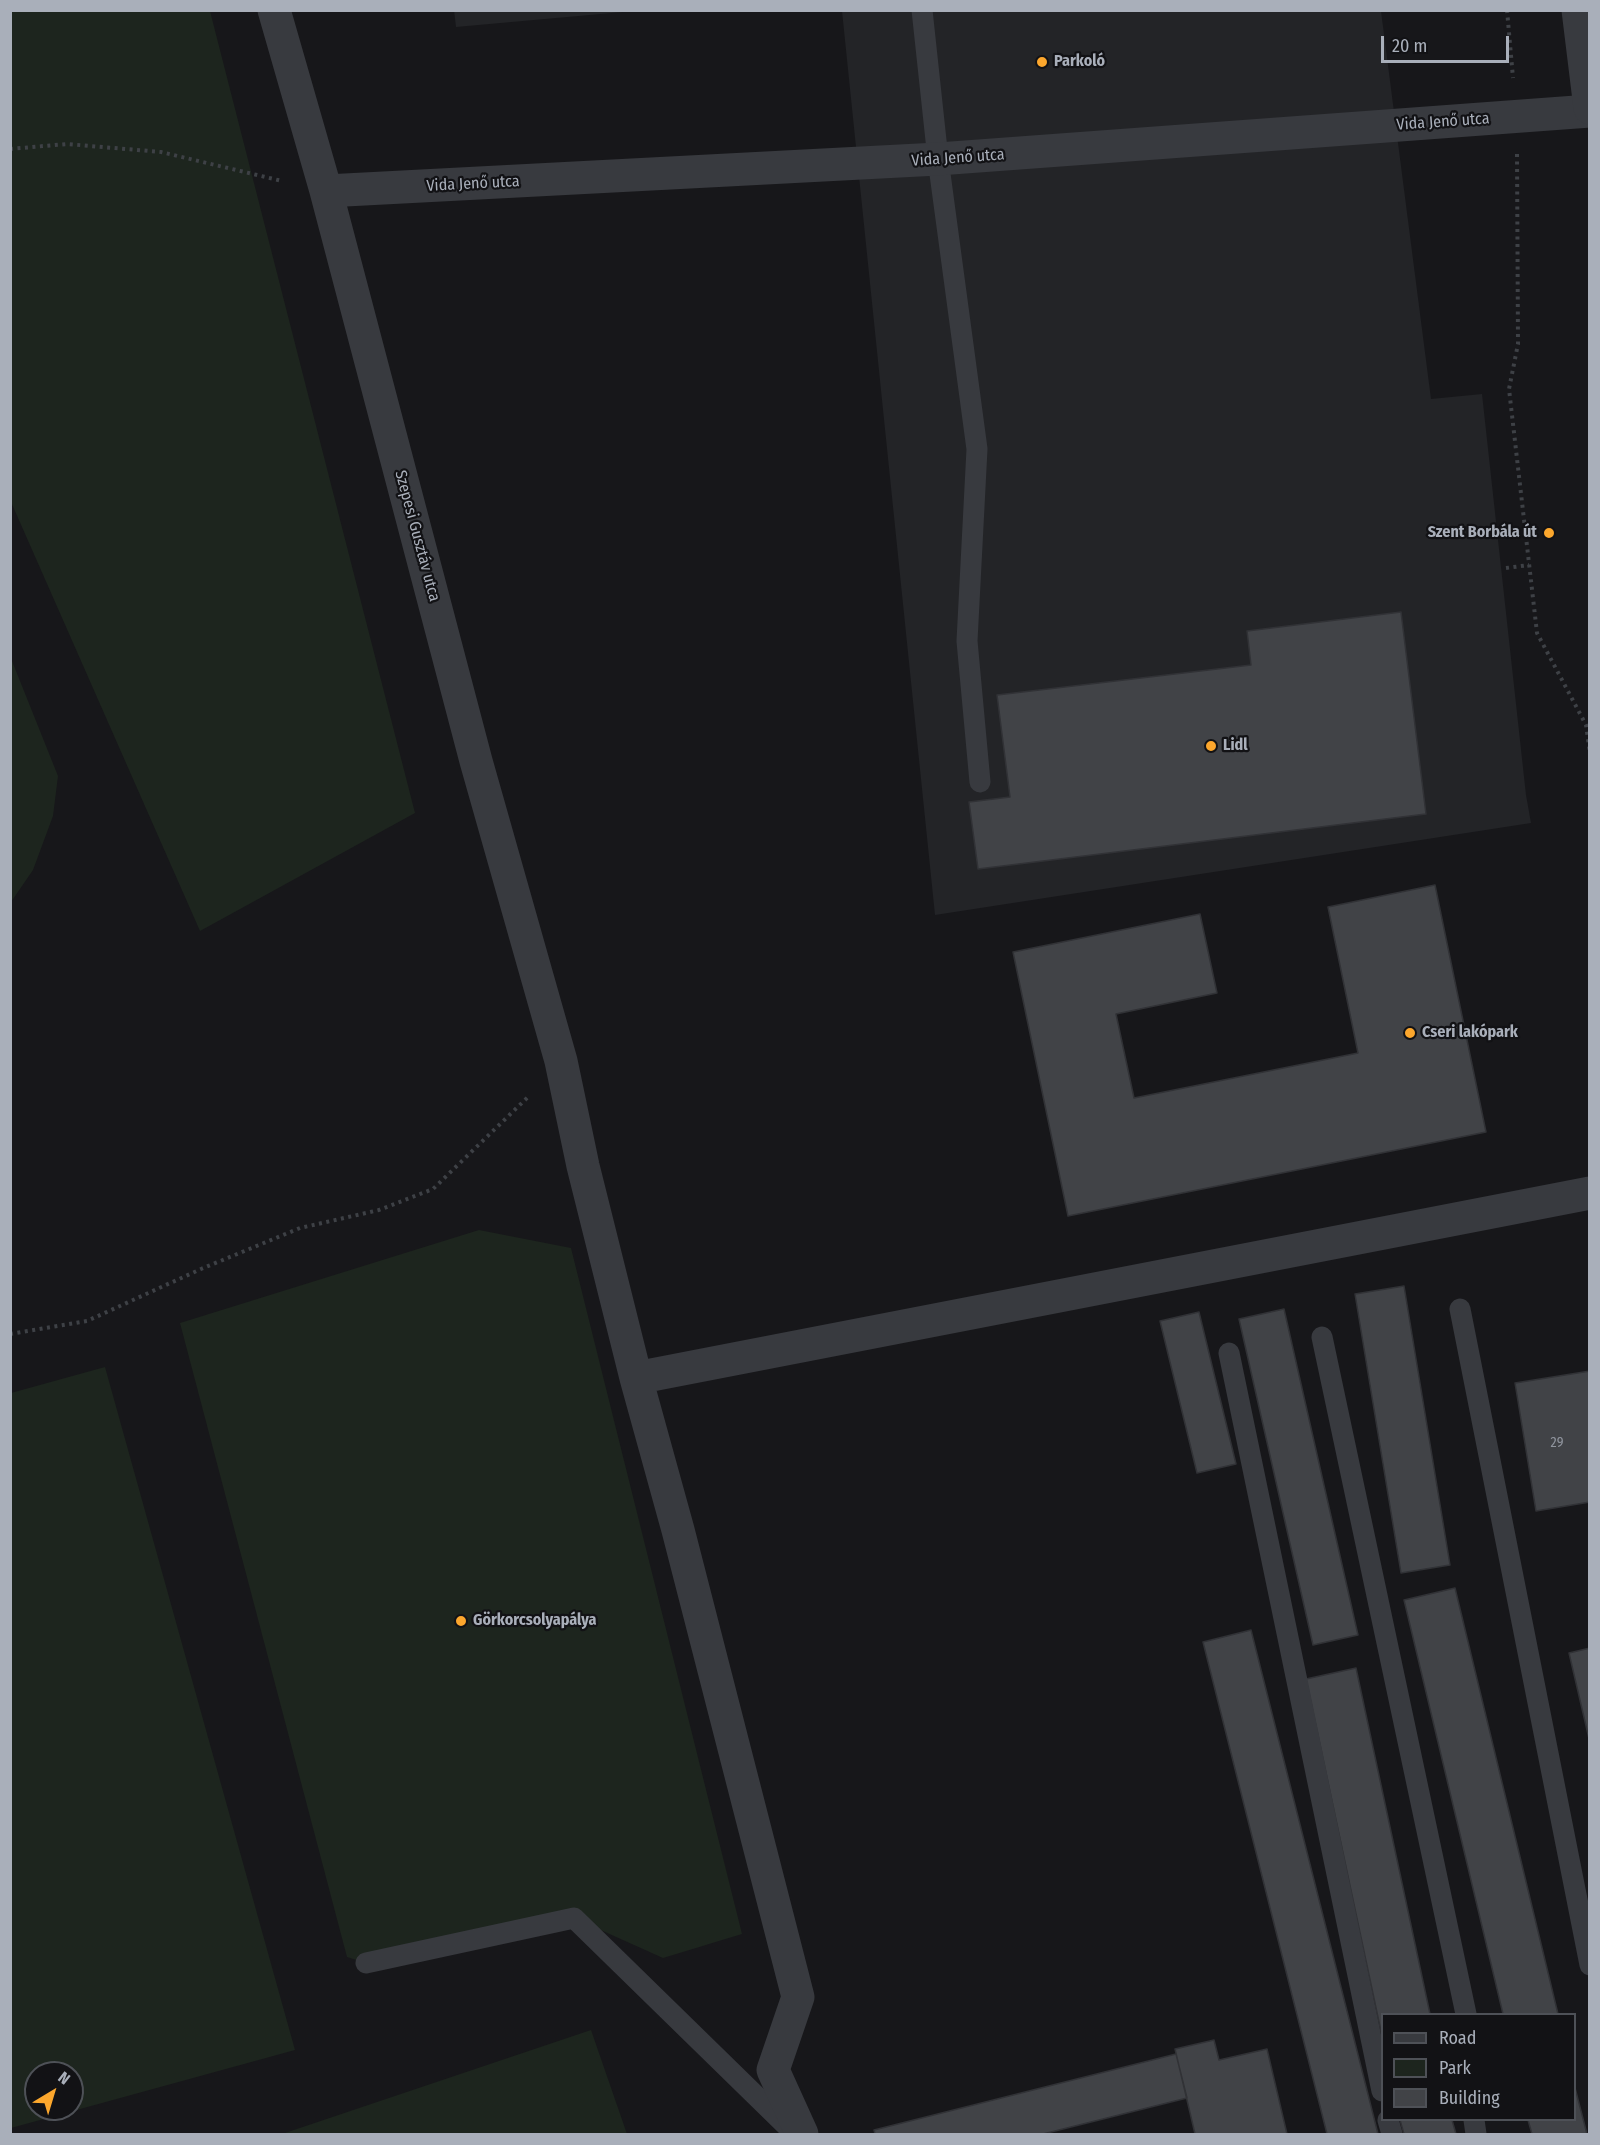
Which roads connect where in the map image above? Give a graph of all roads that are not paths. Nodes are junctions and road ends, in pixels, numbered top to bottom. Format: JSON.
{"nodes":[{"id":1,"x":274,"y":10,"type":"edge"},
{"id":2,"x":922,"y":10,"type":"edge"},
{"id":3,"x":1578,"y":10,"type":"edge"},
{"id":4,"x":1590,"y":109,"type":"edge"},
{"id":5,"x":938,"y":159,"type":"junction"},
{"id":6,"x":326,"y":191,"type":"junction"},
{"id":7,"x":980,"y":782,"type":"dead end"},
{"id":8,"x":1590,"y":1193,"type":"edge"},
{"id":9,"x":1460,"y":1309,"type":"dead end"},
{"id":10,"x":1322,"y":1337,"type":"dead end"},
{"id":11,"x":1229,"y":1353,"type":"dead end"},
{"id":12,"x":636,"y":1378,"type":"junction"},
{"id":13,"x":366,"y":1963,"type":"dead end"},
{"id":14,"x":1590,"y":1965,"type":"edge"},
{"id":15,"x":1466,"y":2013,"type":"edge"},
{"id":16,"x":1381,"y":2081,"type":"edge"},
{"id":17,"x":795,"y":2134,"type":"edge"},
{"id":18,"x":802,"y":2134,"type":"edge"}],
"edges":[{"from":1,"to":6,"type":"street","name":"Szepesi Gusztáv utca"},
{"from":2,"to":5,"type":"lane"},
{"from":3,"to":4,"type":"street"},
{"from":4,"to":5,"type":"street","name":"Vida Jenő utca"},
{"from":5,"to":6,"type":"street","name":"Vida Jenő utca"},
{"from":5,"to":7,"type":"lane"},
{"from":6,"to":12,"type":"street","name":"Szepesi Gusztáv utca"},
{"from":8,"to":12,"type":"street"},
{"from":9,"to":14,"type":"lane"},
{"from":10,"to":15,"type":"lane"},
{"from":11,"to":16,"type":"lane"},
{"from":12,"to":18,"type":"street","name":"Szepesi Gusztáv utca"},
{"from":13,"to":17,"type":"lane"}]}
